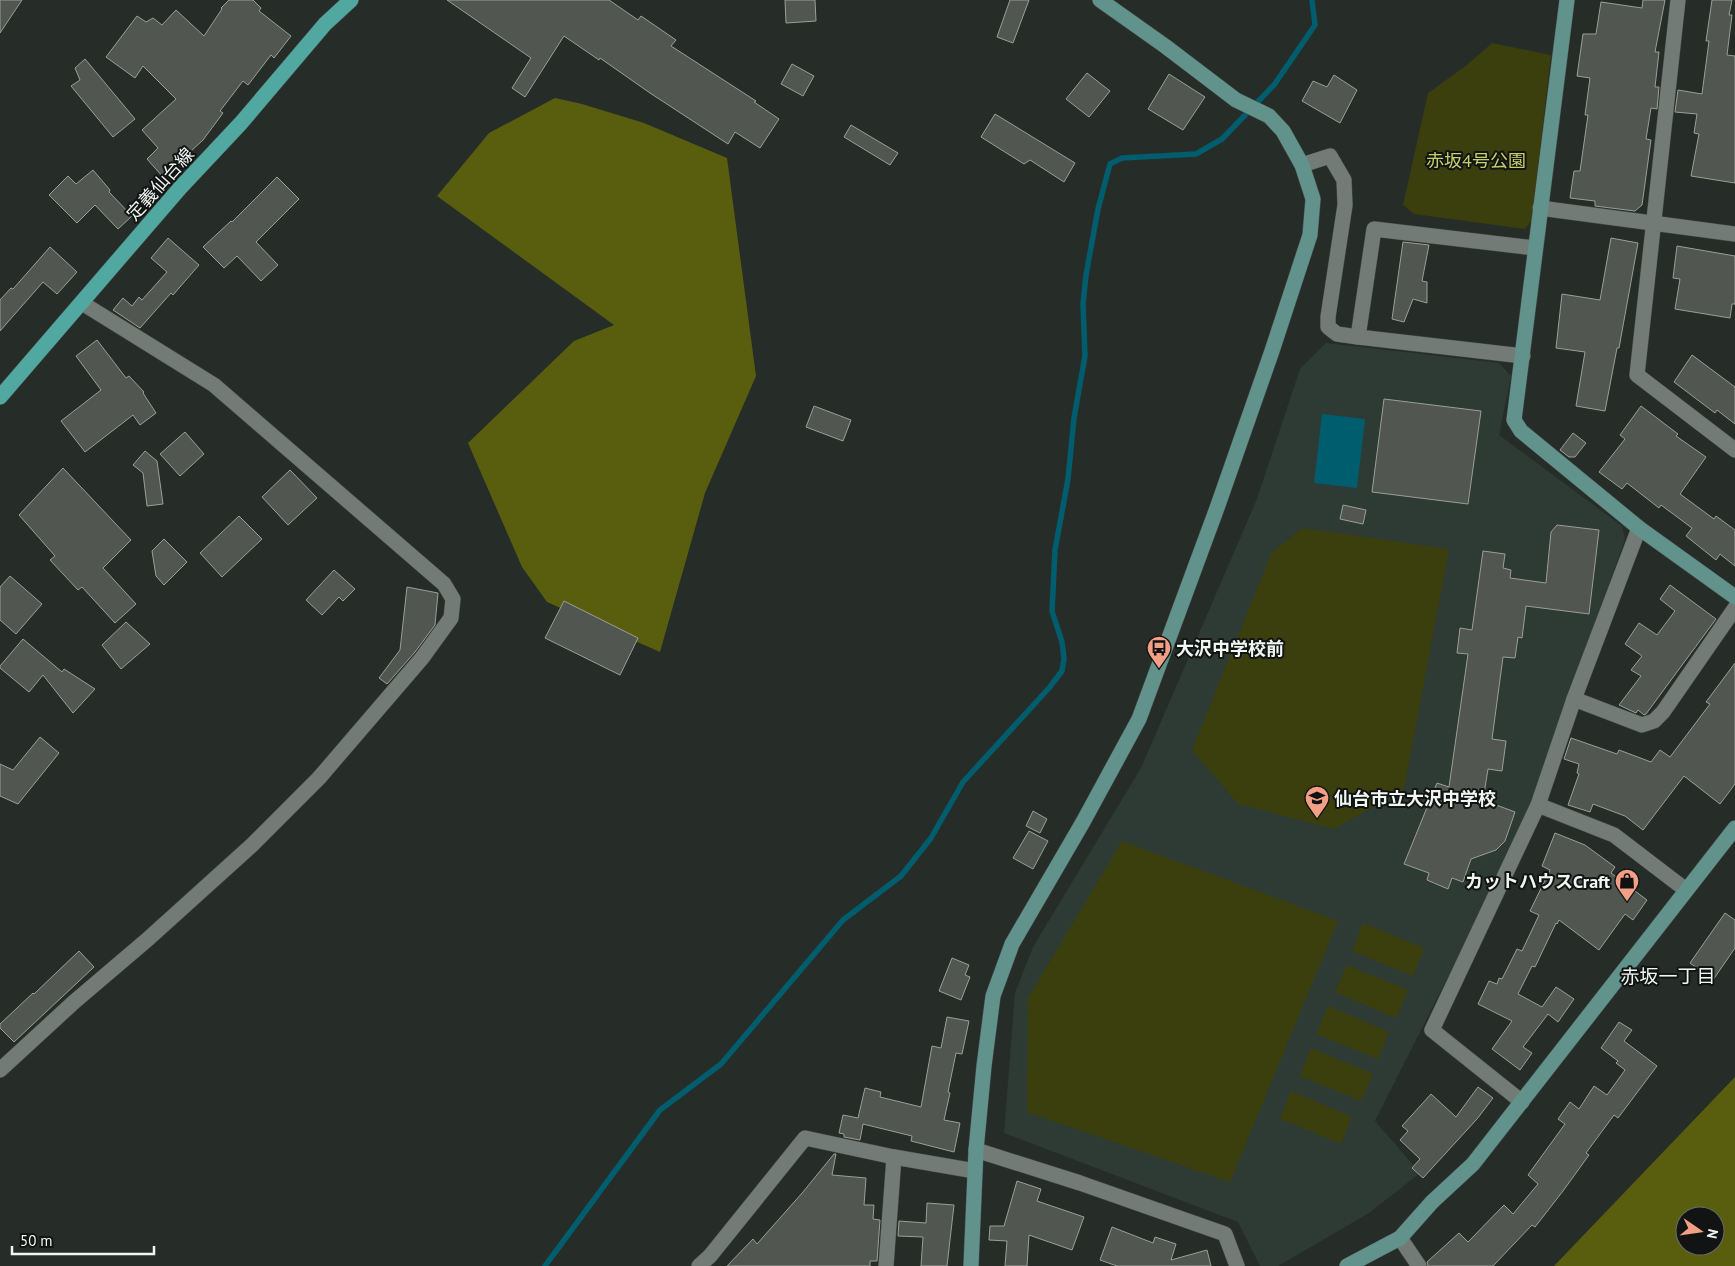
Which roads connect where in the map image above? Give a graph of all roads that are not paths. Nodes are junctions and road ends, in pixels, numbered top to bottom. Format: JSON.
{"nodes":[{"id":1,"x":351,"y":0,"type":"edge"},
{"id":2,"x":1100,"y":0,"type":"edge"},
{"id":3,"x":1567,"y":0,"type":"edge"},
{"id":4,"x":1678,"y":0,"type":"edge"},
{"id":5,"x":1302,"y":165,"type":"junction"},
{"id":6,"x":1540,"y":208,"type":"junction"},
{"id":7,"x":1653,"y":222,"type":"junction"},
{"id":8,"x":1735,"y":234,"type":"edge"},
{"id":9,"x":1535,"y":248,"type":"junction"},
{"id":10,"x":82,"y":303,"type":"junction"},
{"id":11,"x":1358,"y":337,"type":"junction"},
{"id":12,"x":1523,"y":356,"type":"junction"},
{"id":13,"x":0,"y":397,"type":"edge"},
{"id":14,"x":1735,"y":450,"type":"edge"},
{"id":15,"x":1639,"y":528,"type":"junction"},
{"id":16,"x":1735,"y":597,"type":"edge"},
{"id":17,"x":1735,"y":608,"type":"edge"},
{"id":18,"x":1574,"y":699,"type":"junction"},
{"id":19,"x":1538,"y":805,"type":"junction"},
{"id":20,"x":1735,"y":828,"type":"edge"},
{"id":21,"x":1686,"y":890,"type":"junction"},
{"id":22,"x":0,"y":1070,"type":"edge"},
{"id":23,"x":1522,"y":1102,"type":"junction"},
{"id":24,"x":976,"y":1150,"type":"junction"},
{"id":25,"x":894,"y":1157,"type":"junction"},
{"id":26,"x":975,"y":1171,"type":"junction"},
{"id":27,"x":1400,"y":1238,"type":"junction"},
{"id":28,"x":710,"y":1263,"type":"edge"},
{"id":29,"x":886,"y":1266,"type":"edge"},
{"id":30,"x":971,"y":1266,"type":"edge"},
{"id":31,"x":1237,"y":1266,"type":"edge"},
{"id":32,"x":1348,"y":1266,"type":"edge"},
{"id":33,"x":1419,"y":1266,"type":"edge"}],
"edges":[{"from":1,"to":10,"type":"main road","name":"定義仙台線"},
{"from":2,"to":5,"type":"street"},
{"from":3,"to":6,"type":"street"},
{"from":4,"to":7,"type":"street"},
{"from":5,"to":11,"type":"street"},
{"from":5,"to":24,"type":"street"},
{"from":6,"to":7,"type":"street"},
{"from":6,"to":9,"type":"street"},
{"from":7,"to":8,"type":"street"},
{"from":7,"to":14,"type":"street"},
{"from":9,"to":11,"type":"street"},
{"from":9,"to":12,"type":"street"},
{"from":10,"to":13,"type":"main road","name":"定義仙台線"},
{"from":10,"to":22,"type":"street"},
{"from":11,"to":12,"type":"street"},
{"from":12,"to":15,"type":"street"},
{"from":15,"to":16,"type":"street"},
{"from":15,"to":18,"type":"street"},
{"from":17,"to":18,"type":"street"},
{"from":18,"to":19,"type":"street"},
{"from":19,"to":21,"type":"street"},
{"from":19,"to":23,"type":"street"},
{"from":20,"to":21,"type":"street"},
{"from":21,"to":23,"type":"street"},
{"from":23,"to":27,"type":"street"},
{"from":24,"to":26,"type":"street"},
{"from":24,"to":31,"type":"street"},
{"from":25,"to":26,"type":"street"},
{"from":25,"to":28,"type":"street"},
{"from":25,"to":29,"type":"street"},
{"from":26,"to":30,"type":"street"},
{"from":27,"to":32,"type":"street"},
{"from":27,"to":33,"type":"street"}]}
